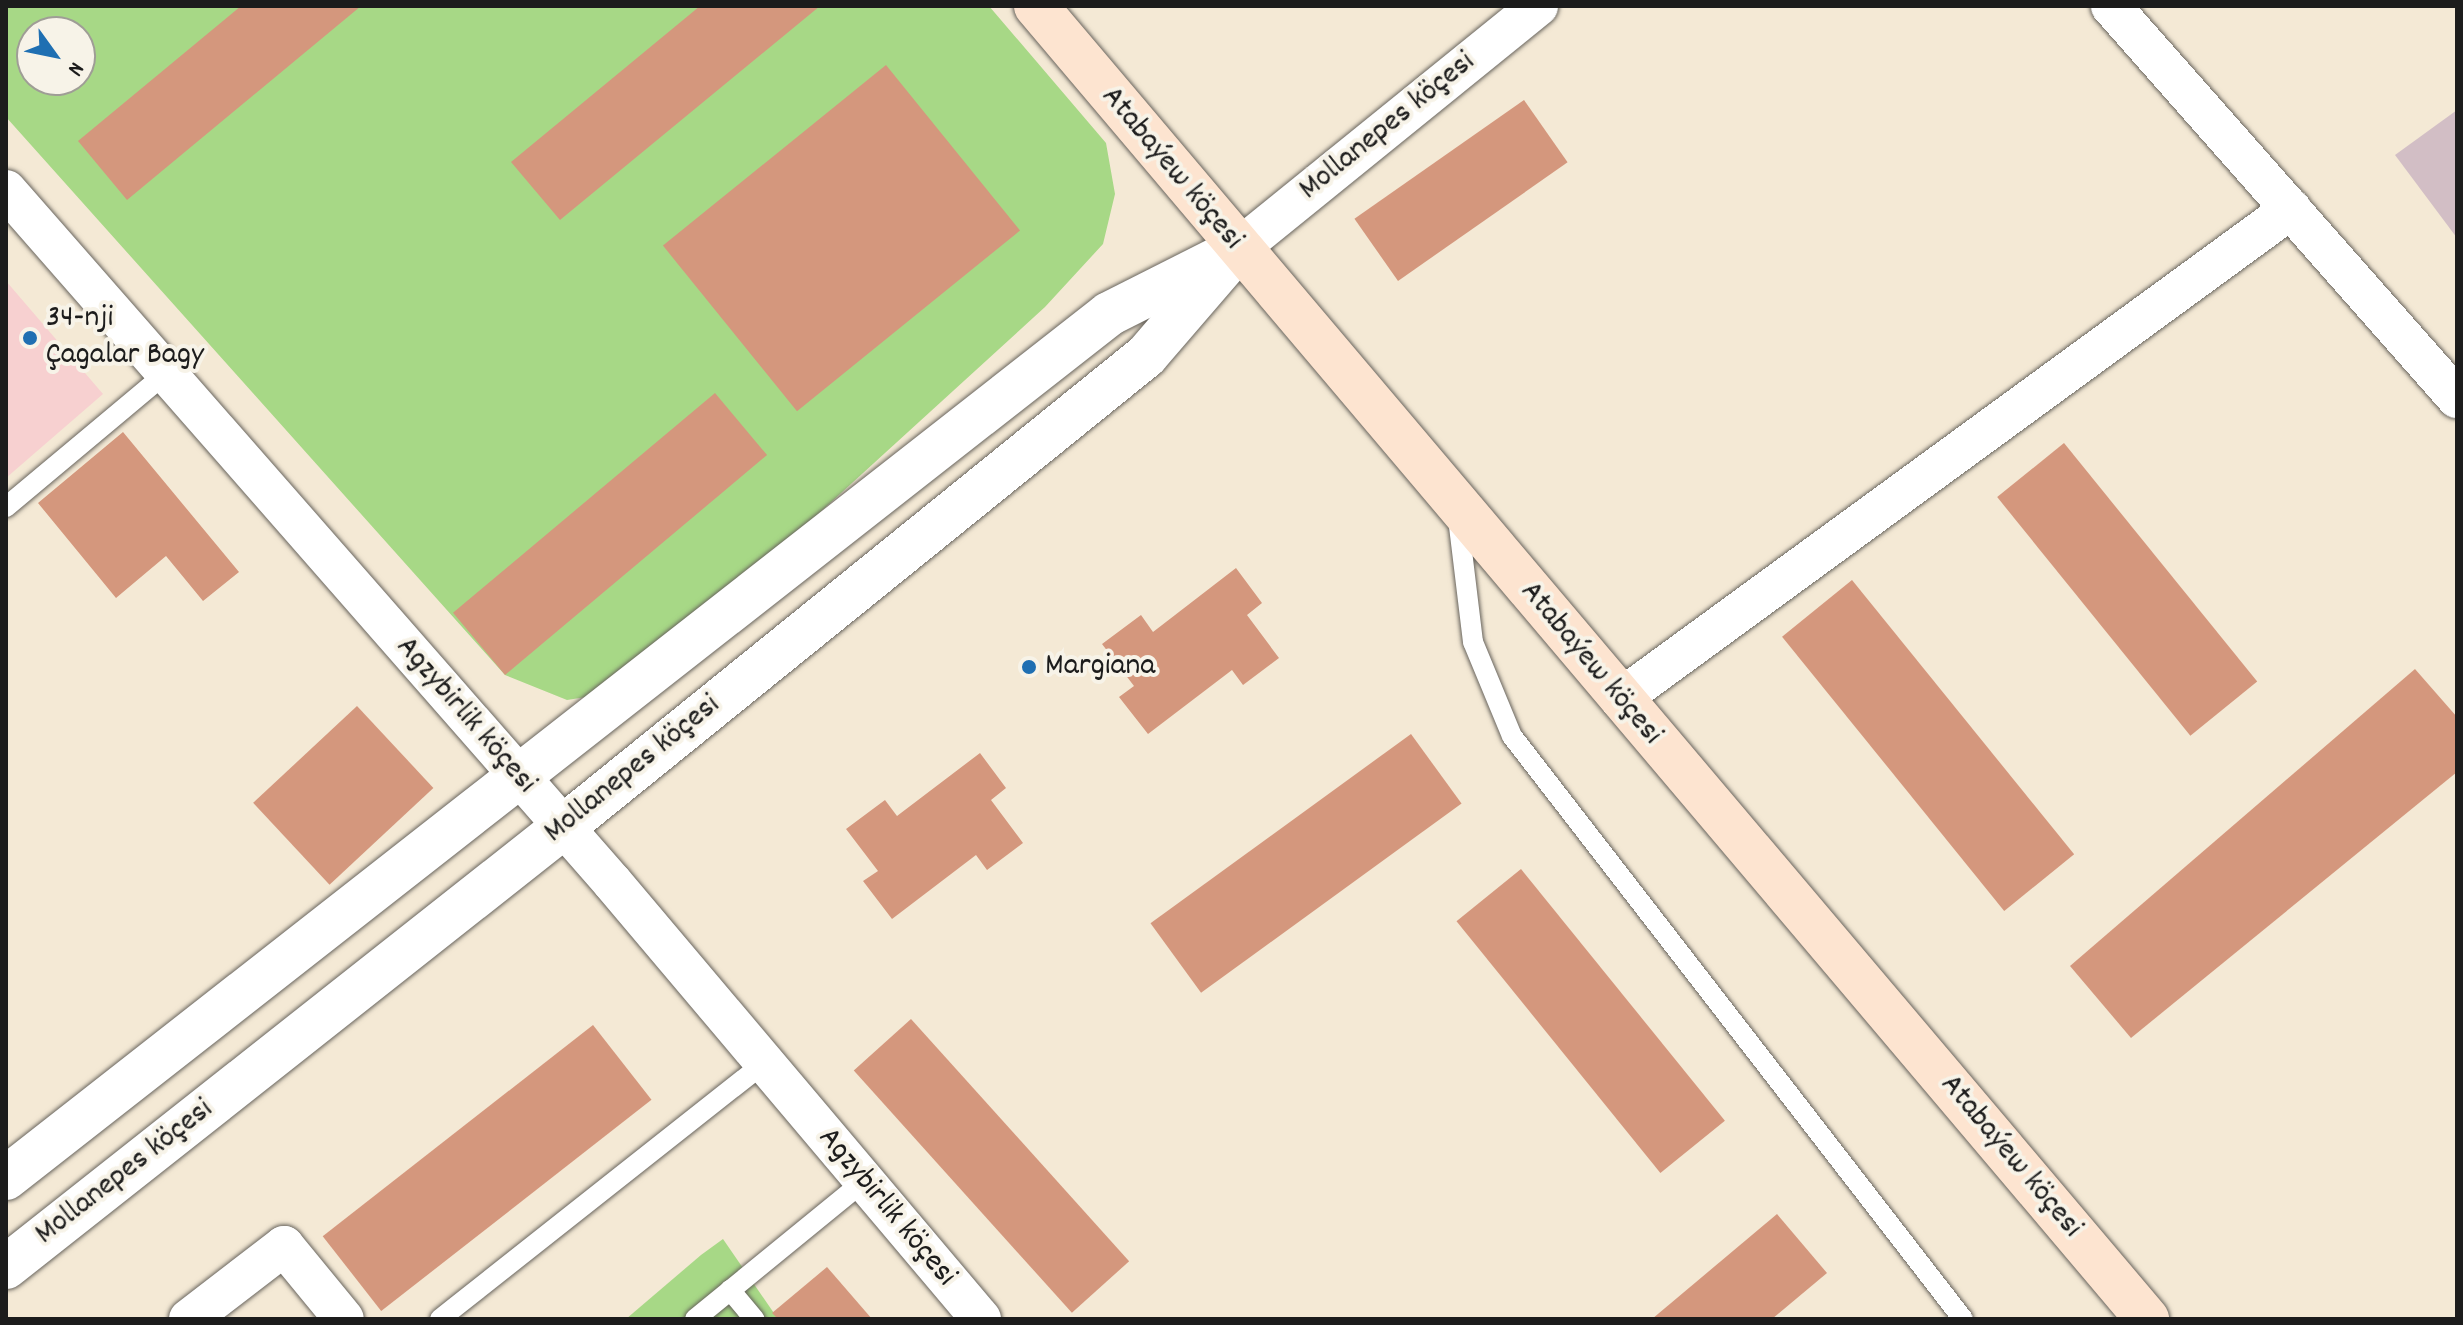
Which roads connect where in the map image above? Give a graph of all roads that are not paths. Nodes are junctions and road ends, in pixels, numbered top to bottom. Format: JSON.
{"nodes":[{"id":1,"x":1036,"y":6,"type":"edge"},
{"id":2,"x":1538,"y":6,"type":"edge"},
{"id":3,"x":2111,"y":6,"type":"edge"},
{"id":4,"x":6,"y":190,"type":"edge"},
{"id":5,"x":2291,"y":209,"type":"junction"},
{"id":6,"x":1238,"y":249,"type":"junction"},
{"id":7,"x":166,"y":373,"type":"junction"},
{"id":8,"x":2457,"y":398,"type":"edge"},
{"id":9,"x":1456,"y":506,"type":"junction"},
{"id":10,"x":6,"y":507,"type":"edge"},
{"id":11,"x":1620,"y":699,"type":"junction"},
{"id":12,"x":517,"y":775,"type":"junction"},
{"id":13,"x":562,"y":828,"type":"junction"},
{"id":14,"x":764,"y":1063,"type":"junction"},
{"id":15,"x":6,"y":1178,"type":"edge"},
{"id":16,"x":863,"y":1182,"type":"junction"},
{"id":17,"x":6,"y":1267,"type":"edge"},
{"id":18,"x":730,"y":1290,"type":"junction"},
{"id":19,"x":189,"y":1319,"type":"edge"},
{"id":20,"x":344,"y":1319,"type":"edge"},
{"id":21,"x":440,"y":1319,"type":"edge"},
{"id":22,"x":695,"y":1319,"type":"edge"},
{"id":23,"x":754,"y":1319,"type":"edge"},
{"id":24,"x":981,"y":1319,"type":"edge"},
{"id":25,"x":1963,"y":1319,"type":"edge"},
{"id":26,"x":2147,"y":1319,"type":"edge"}],
"edges":[{"from":1,"to":6,"type":"main road","name":"Atabaýew köçesi"},
{"from":2,"to":6,"type":"street","name":"Mollanepes köçesi"},
{"from":3,"to":5,"type":"street"},
{"from":4,"to":7,"type":"street","name":"Agzybirlik köçesi"},
{"from":5,"to":8,"type":"street"},
{"from":5,"to":11,"type":"street"},
{"from":6,"to":9,"type":"main road","name":"Atabaýew köçesi"},
{"from":6,"to":12,"type":"street","name":"Mollanepes köçesi"},
{"from":6,"to":13,"type":"street","name":"Mollanepes köçesi"},
{"from":7,"to":10,"type":"lane"},
{"from":7,"to":12,"type":"street","name":"Agzybirlik köçesi"},
{"from":9,"to":11,"type":"main road","name":"Atabaýew köçesi"},
{"from":9,"to":25,"type":"lane"},
{"from":11,"to":26,"type":"main road","name":"Atabaýew köçesi"},
{"from":12,"to":13,"type":"street","name":"Agzybirlik köçesi"},
{"from":12,"to":15,"type":"street","name":"Mollanepes köçesi"},
{"from":13,"to":14,"type":"street","name":"Agzybirlik köçesi"},
{"from":13,"to":17,"type":"street","name":"Mollanepes köçesi"},
{"from":14,"to":16,"type":"street","name":"Agzybirlik köçesi"},
{"from":14,"to":21,"type":"lane"},
{"from":16,"to":18,"type":"lane"},
{"from":16,"to":24,"type":"street","name":"Agzybirlik köçesi"},
{"from":18,"to":22,"type":"lane"},
{"from":18,"to":23,"type":"lane"},
{"from":19,"to":20,"type":"street"}]}
